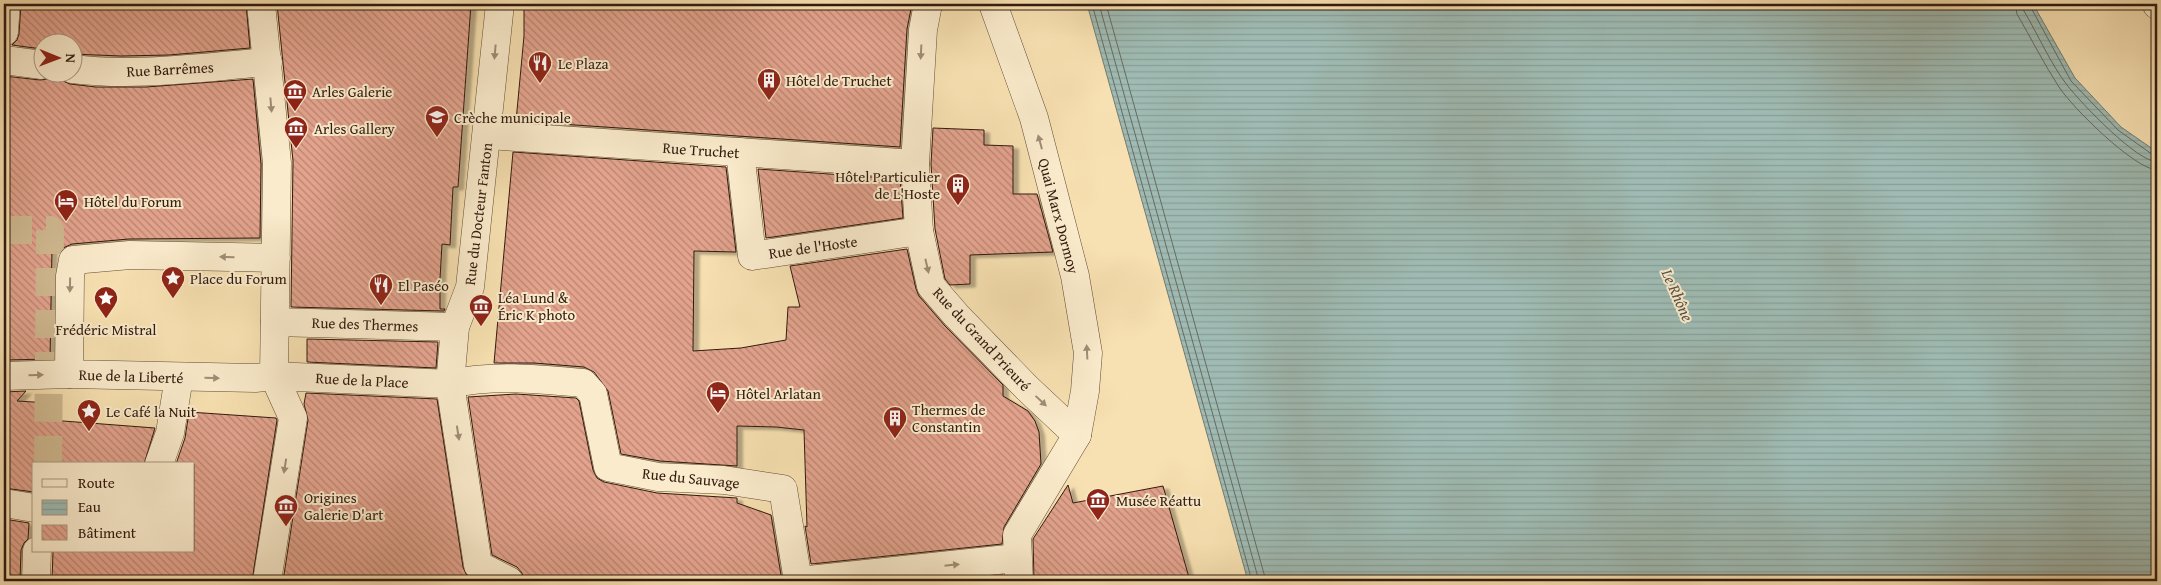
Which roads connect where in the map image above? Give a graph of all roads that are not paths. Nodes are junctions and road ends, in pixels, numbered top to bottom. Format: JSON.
{"nodes":[{"id":1,"x":6,"y":4,"type":"edge"},
{"id":2,"x":261,"y":4,"type":"edge"},
{"id":3,"x":500,"y":4,"type":"edge"},
{"id":4,"x":928,"y":4,"type":"edge"},
{"id":5,"x":993,"y":4,"type":"edge"},
{"id":6,"x":4,"y":32,"type":"edge"},
{"id":7,"x":4,"y":60,"type":"edge"},
{"id":8,"x":268,"y":62,"type":"junction"},
{"id":9,"x":32,"y":64,"type":"edge"},
{"id":10,"x":82,"y":69,"type":"edge"},
{"id":11,"x":487,"y":135,"type":"junction"},
{"id":12,"x":740,"y":152,"type":"junction"},
{"id":13,"x":915,"y":164,"type":"junction"},
{"id":14,"x":919,"y":231,"type":"junction"},
{"id":15,"x":276,"y":258,"type":"junction"},
{"id":16,"x":275,"y":322,"type":"junction"},
{"id":17,"x":455,"y":326,"type":"junction"},
{"id":18,"x":69,"y":374,"type":"junction"},
{"id":19,"x":4,"y":376,"type":"edge"},
{"id":20,"x":274,"y":376,"type":"junction"},
{"id":21,"x":179,"y":377,"type":"junction"},
{"id":22,"x":450,"y":384,"type":"junction"},
{"id":23,"x":1077,"y":435,"type":"junction"},
{"id":24,"x":159,"y":462,"type":"edge"},
{"id":25,"x":4,"y":503,"type":"edge"},
{"id":26,"x":32,"y":508,"type":"edge"},
{"id":27,"x":37,"y":552,"type":"edge"},
{"id":28,"x":1018,"y":570,"type":"edge"},
{"id":29,"x":36,"y":581,"type":"edge"},
{"id":30,"x":267,"y":581,"type":"edge"},
{"id":31,"x":508,"y":581,"type":"edge"},
{"id":32,"x":798,"y":581,"type":"edge"}],
"edges":[{"from":1,"to":6,"type":"street"},
{"from":2,"to":8,"type":"street"},
{"from":3,"to":11,"type":"street","name":"Rue du Docteur Fanton","one_way":true},
{"from":4,"to":13,"type":"street","name":"Rue du Grand Prieuré","one_way":true},
{"from":23,"to":5,"type":"street","name":"Quai Marx Dormoy","one_way":true},
{"from":7,"to":9,"type":"street"},
{"from":8,"to":10,"type":"street","name":"Rue Barrêmes"},
{"from":8,"to":15,"type":"street","one_way":true},
{"from":11,"to":12,"type":"street","name":"Rue Truchet"},
{"from":11,"to":17,"type":"street","name":"Rue du Docteur Fanton"},
{"from":12,"to":13,"type":"street","name":"Rue Truchet"},
{"from":12,"to":14,"type":"street","name":"Rue de l'Hoste"},
{"from":13,"to":14,"type":"street","name":"Rue du Grand Prieuré"},
{"from":14,"to":23,"type":"street","name":"Rue du Grand Prieuré","one_way":true},
{"from":15,"to":16,"type":"street"},
{"from":15,"to":18,"type":"street","name":"Rue de la Liberté","one_way":true},
{"from":16,"to":17,"type":"street","name":"Rue des Thermes"},
{"from":16,"to":20,"type":"street"},
{"from":17,"to":22,"type":"street","name":"Rue du Docteur Fanton"},
{"from":19,"to":18,"type":"street","one_way":true},
{"from":18,"to":21,"type":"street","name":"Rue de la Liberté"},
{"from":21,"to":20,"type":"street","name":"Rue de la Liberté","one_way":true},
{"from":20,"to":22,"type":"street","name":"Rue de la Place"},
{"from":20,"to":30,"type":"street","one_way":true},
{"from":21,"to":24,"type":"street"},
{"from":22,"to":31,"type":"street","name":"Rue du Docteur Fanton","one_way":true},
{"from":22,"to":32,"type":"street","name":"Rue du Sauvage"},
{"from":23,"to":28,"type":"street"},
{"from":25,"to":26,"type":"street"},
{"from":27,"to":29,"type":"street"},
{"from":32,"to":28,"type":"street","one_way":true}]}
